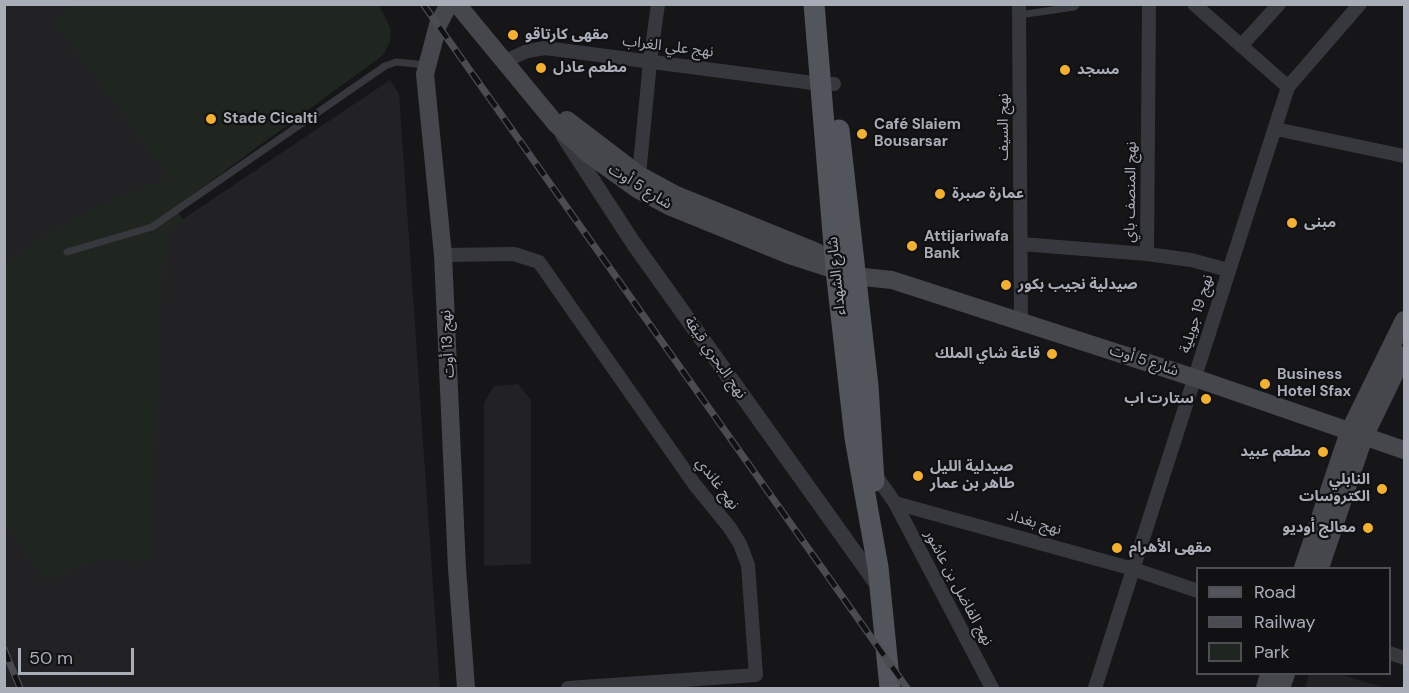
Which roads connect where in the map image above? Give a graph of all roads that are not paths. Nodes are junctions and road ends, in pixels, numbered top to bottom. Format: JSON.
{"nodes":[{"id":1,"x":449,"y":4,"type":"edge"},
{"id":2,"x":457,"y":4,"type":"edge"},
{"id":3,"x":469,"y":4,"type":"edge"},
{"id":4,"x":658,"y":4,"type":"edge"},
{"id":5,"x":814,"y":4,"type":"edge"},
{"id":6,"x":827,"y":4,"type":"edge"},
{"id":7,"x":1077,"y":4,"type":"edge"},
{"id":8,"x":1149,"y":4,"type":"edge"},
{"id":9,"x":1194,"y":4,"type":"edge"},
{"id":10,"x":1279,"y":4,"type":"edge"},
{"id":11,"x":1360,"y":4,"type":"edge"},
{"id":12,"x":1019,"y":10,"type":"edge"},
{"id":13,"x":1241,"y":46,"type":"junction"},
{"id":14,"x":512,"y":58,"type":"junction"},
{"id":15,"x":650,"y":62,"type":"junction"},
{"id":16,"x":427,"y":64,"type":"junction"},
{"id":17,"x":828,"y":84,"type":"junction"},
{"id":18,"x":1288,"y":87,"type":"junction"},
{"id":19,"x":556,"y":124,"type":"junction"},
{"id":20,"x":1276,"y":129,"type":"junction"},
{"id":21,"x":1404,"y":156,"type":"edge"},
{"id":22,"x":639,"y":175,"type":"junction"},
{"id":23,"x":1021,"y":244,"type":"junction"},
{"id":24,"x":68,"y":252,"type":"dead end"},
{"id":25,"x":1147,"y":254,"type":"junction"},
{"id":26,"x":443,"y":255,"type":"junction"},
{"id":27,"x":845,"y":268,"type":"junction"},
{"id":28,"x":1228,"y":270,"type":"junction"},
{"id":29,"x":1404,"y":320,"type":"edge"},
{"id":30,"x":1021,"y":322,"type":"junction"},
{"id":31,"x":1404,"y":355,"type":"edge"},
{"id":32,"x":1195,"y":378,"type":"junction"},
{"id":33,"x":1357,"y":435,"type":"junction"},
{"id":34,"x":1404,"y":450,"type":"edge"},
{"id":35,"x":874,"y":473,"type":"junction"},
{"id":36,"x":895,"y":502,"type":"junction"},
{"id":37,"x":875,"y":545,"type":"junction"},
{"id":38,"x":1303,"y":567,"type":"edge"},
{"id":39,"x":1320,"y":567,"type":"edge"},
{"id":40,"x":1133,"y":569,"type":"junction"},
{"id":41,"x":880,"y":588,"type":"junction"},
{"id":42,"x":1196,"y":591,"type":"edge"},
{"id":43,"x":756,"y":682,"type":"edge"},
{"id":44,"x":675,"y":685,"type":"edge"},
{"id":45,"x":466,"y":688,"type":"edge"},
{"id":46,"x":568,"y":688,"type":"edge"},
{"id":47,"x":890,"y":688,"type":"edge"},
{"id":48,"x":992,"y":688,"type":"edge"},
{"id":49,"x":1095,"y":688,"type":"edge"}],
"edges":[{"from":1,"to":16,"type":"main road","name":"نهج 13 أوت"},
{"from":2,"to":19,"type":"main road","name":"شارع 5 أوت"},
{"from":3,"to":14,"type":"main road","name":"شارع 5 أوت"},
{"from":4,"to":15,"type":"street"},
{"from":5,"to":17,"type":"main road","name":"شارع الشهداء"},
{"from":6,"to":17,"type":"main road","name":"شارع الشهداء"},
{"from":7,"to":12,"type":"lane"},
{"from":8,"to":25,"type":"street","name":"نهج المنصف باي"},
{"from":9,"to":13,"type":"street"},
{"from":10,"to":13,"type":"street"},
{"from":11,"to":18,"type":"street","name":"نهج 19 جويلية"},
{"from":12,"to":23,"type":"street","name":"نهج السيف"},
{"from":13,"to":18,"type":"street"},
{"from":14,"to":15,"type":"street","name":"نهج علي الغراب"},
{"from":14,"to":22,"type":"main road","name":"شارع 5 أوت"},
{"from":15,"to":17,"type":"street","name":"نهج علي الغراب"},
{"from":15,"to":22,"type":"street"},
{"from":16,"to":24,"type":"lane"},
{"from":16,"to":26,"type":"main road","name":"نهج 13 أوت"},
{"from":17,"to":27,"type":"main road","name":"شارع الشهداء"},
{"from":18,"to":20,"type":"street","name":"نهج 19 جويلية"},
{"from":19,"to":27,"type":"main road","name":"شارع 5 أوت"},
{"from":19,"to":41,"type":"street","name":"نهج البحري قيقة"},
{"from":20,"to":21,"type":"street"},
{"from":20,"to":28,"type":"street","name":"نهج 19 جويلية"},
{"from":22,"to":27,"type":"main road","name":"شارع 5 أوت"},
{"from":23,"to":25,"type":"street","name":"نهج المنصف باي"},
{"from":23,"to":30,"type":"street","name":"نهج السيف"},
{"from":25,"to":28,"type":"street"},
{"from":26,"to":43,"type":"street","name":"نهج غاندي"},
{"from":26,"to":45,"type":"main road","name":"نهج 13 أوت"},
{"from":27,"to":30,"type":"main road","name":"شارع 5 أوت"},
{"from":27,"to":35,"type":"main road","name":"شارع الشهداء"},
{"from":27,"to":37,"type":"main road","name":"شارع الشهداء"},
{"from":28,"to":32,"type":"street","name":"نهج 19 جويلية"},
{"from":29,"to":33,"type":"main road"},
{"from":30,"to":32,"type":"main road","name":"شارع 5 أوت"},
{"from":31,"to":33,"type":"main road"},
{"from":32,"to":33,"type":"main road","name":"شارع 5 أوت"},
{"from":32,"to":40,"type":"street","name":"نهج 19 جويلية"},
{"from":33,"to":34,"type":"main road","name":"شارع 5 أوت"},
{"from":33,"to":38,"type":"main road"},
{"from":33,"to":39,"type":"main road"},
{"from":35,"to":36,"type":"street"},
{"from":35,"to":37,"type":"main road","name":"شارع الشهداء"},
{"from":36,"to":40,"type":"street","name":"نهج بغداد"},
{"from":36,"to":48,"type":"street","name":"نهج الفاضل بن عاشور"},
{"from":37,"to":41,"type":"main road","name":"شارع الشهداء"},
{"from":40,"to":42,"type":"street","name":"نهج بغداد"},
{"from":40,"to":49,"type":"street","name":"نهج 19 جويلية"},
{"from":41,"to":47,"type":"main road","name":"شارع الشهداء"},
{"from":43,"to":44,"type":"street","name":"نهج غاندي"},
{"from":44,"to":46,"type":"street","name":"نهج غاندي"}]}
